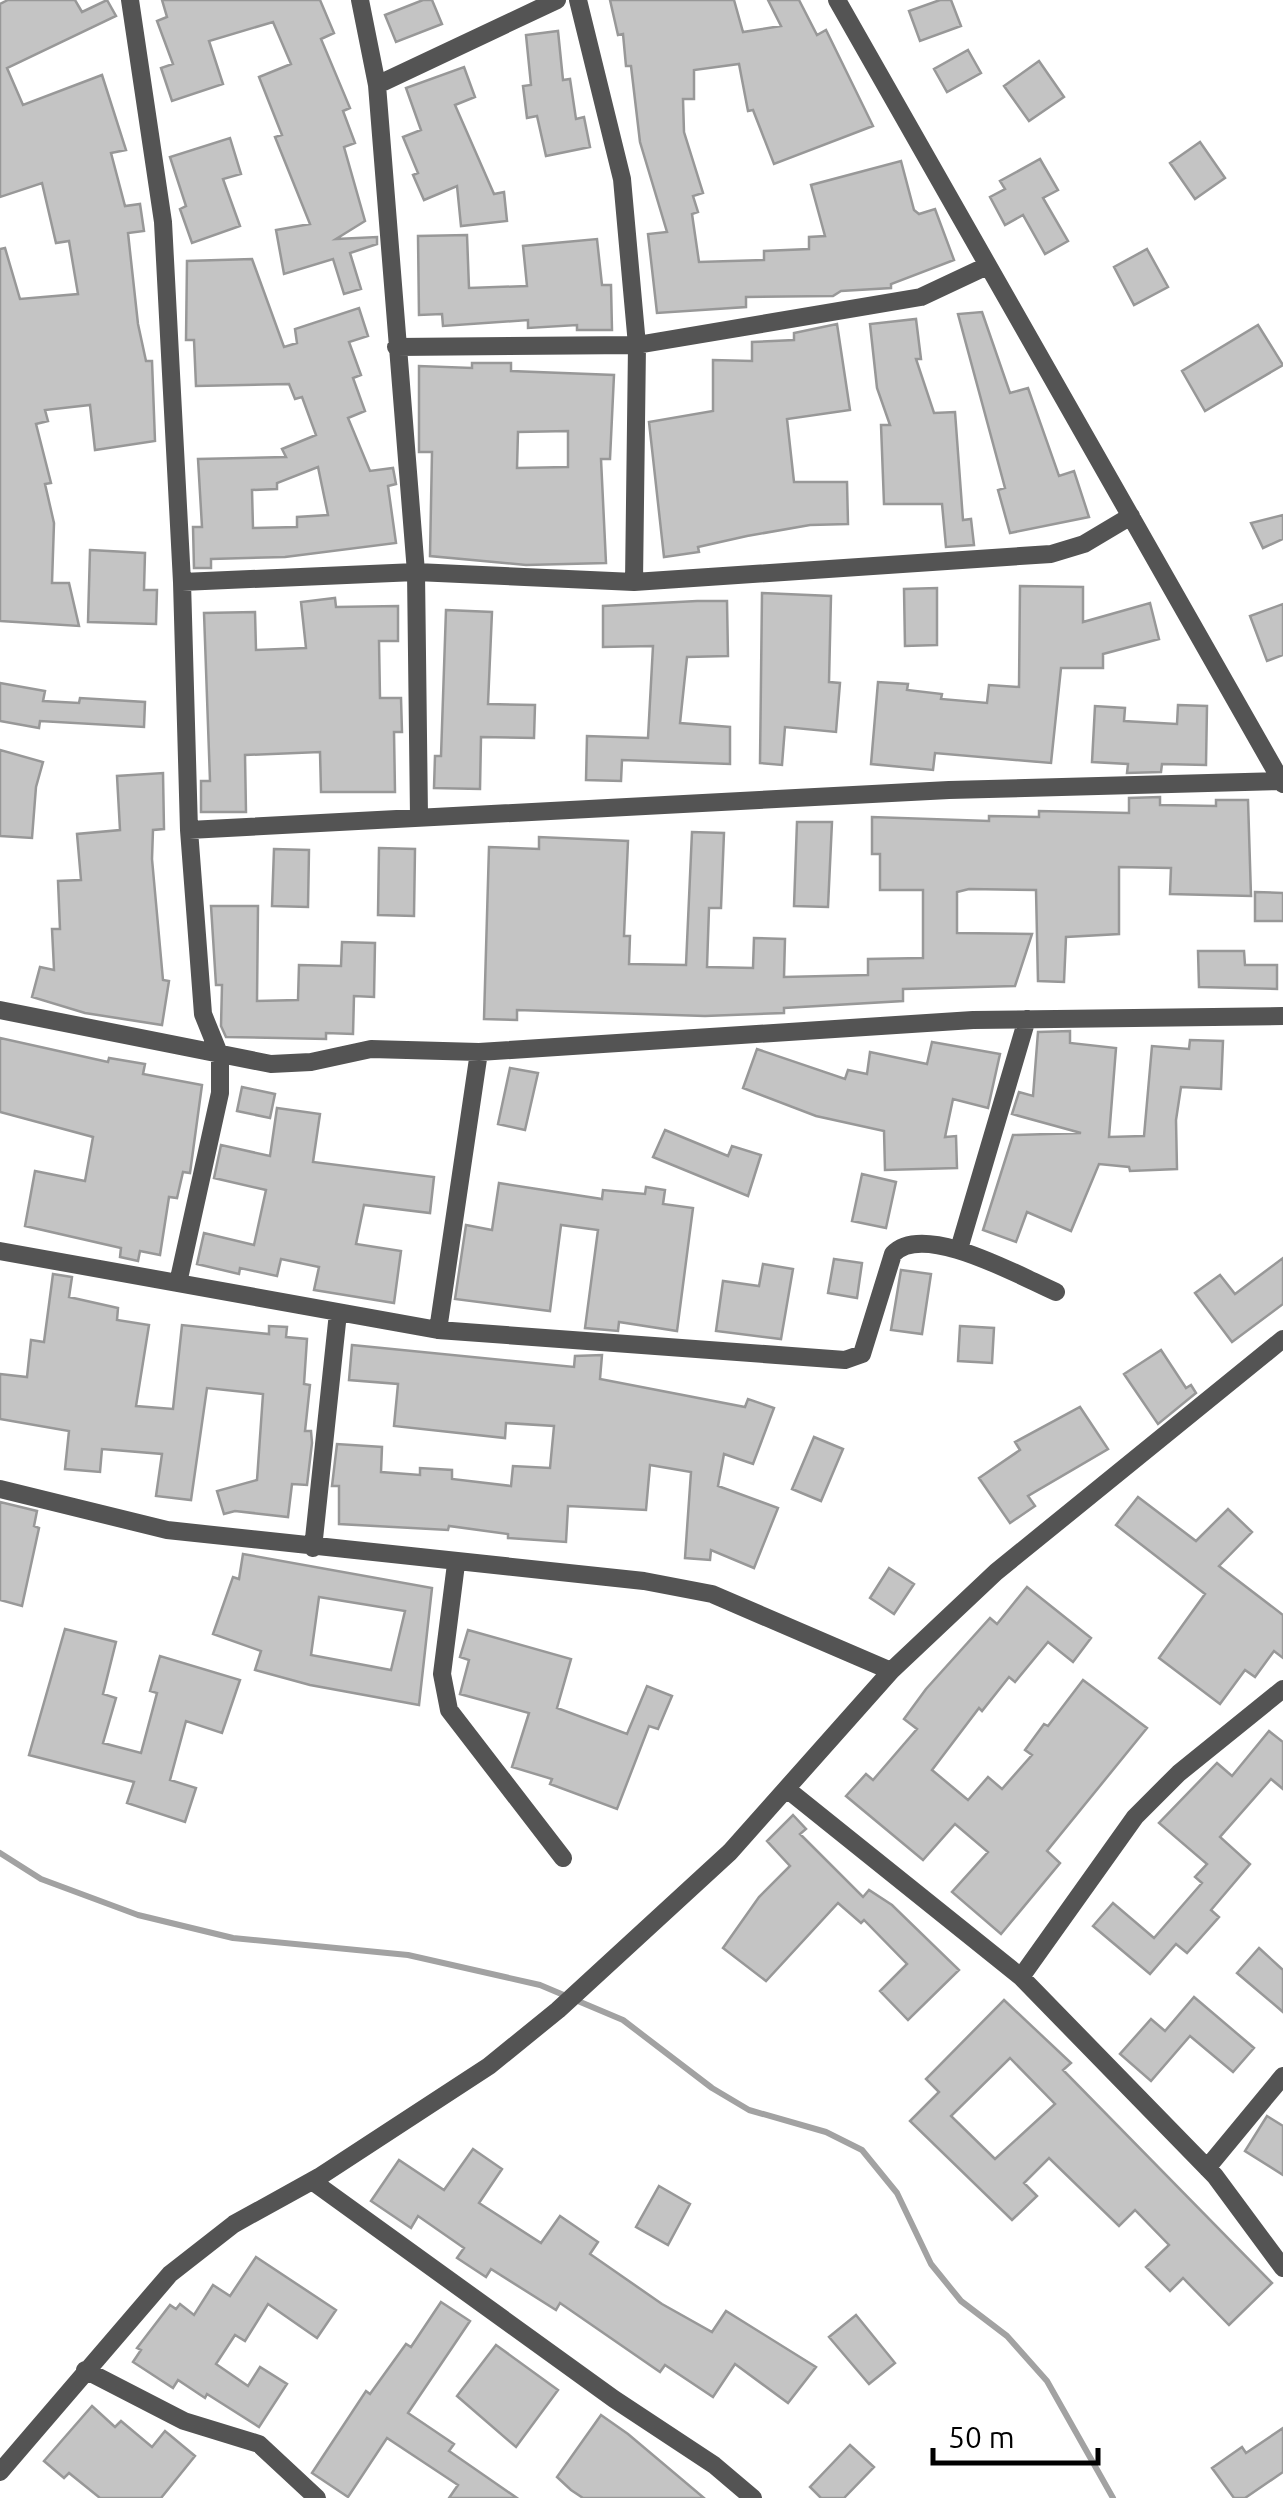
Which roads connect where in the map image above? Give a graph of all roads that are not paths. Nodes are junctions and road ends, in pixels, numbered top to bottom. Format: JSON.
{"nodes":[{"id":1,"x":130,"y":0,"type":"edge"},
{"id":2,"x":360,"y":0,"type":"edge"},
{"id":3,"x":557,"y":0,"type":"edge"},
{"id":4,"x":578,"y":0,"type":"edge"},
{"id":5,"x":837,"y":0,"type":"edge"},
{"id":6,"x":377,"y":84,"type":"junction"},
{"id":7,"x":988,"y":266,"type":"junction"},
{"id":8,"x":637,"y":345,"type":"junction"},
{"id":9,"x":396,"y":347,"type":"junction"},
{"id":10,"x":1130,"y":516,"type":"junction"},
{"id":11,"x":416,"y":572,"type":"junction"},
{"id":12,"x":182,"y":582,"type":"junction"},
{"id":13,"x":634,"y":582,"type":"junction"},
{"id":14,"x":1282,"y":782,"type":"edge"},
{"id":15,"x":419,"y":817,"type":"junction"},
{"id":16,"x":188,"y":830,"type":"junction"},
{"id":17,"x":0,"y":1010,"type":"edge"},
{"id":18,"x":1283,"y":1016,"type":"edge"},
{"id":19,"x":1028,"y":1020,"type":"junction"},
{"id":20,"x":479,"y":1052,"type":"junction"},
{"id":21,"x":220,"y":1056,"type":"junction"},
{"id":22,"x":960,"y":1250,"type":"junction"},
{"id":23,"x":0,"y":1251,"type":"edge"},
{"id":24,"x":178,"y":1283,"type":"junction"},
{"id":25,"x":1056,"y":1292,"type":"dead end"},
{"id":26,"x":338,"y":1313,"type":"junction"},
{"id":27,"x":438,"y":1330,"type":"junction"},
{"id":28,"x":1283,"y":1339,"type":"edge"},
{"id":29,"x":0,"y":1489,"type":"edge"},
{"id":30,"x":313,"y":1548,"type":"junction"},
{"id":31,"x":456,"y":1564,"type":"junction"},
{"id":32,"x":891,"y":1672,"type":"junction"},
{"id":33,"x":1283,"y":1689,"type":"edge"},
{"id":34,"x":788,"y":1790,"type":"junction"},
{"id":35,"x":562,"y":1858,"type":"dead end"},
{"id":36,"x":1021,"y":1977,"type":"junction"},
{"id":37,"x":1283,"y":2076,"type":"edge"},
{"id":38,"x":1207,"y":2168,"type":"junction"},
{"id":39,"x":312,"y":2181,"type":"junction"},
{"id":40,"x":1283,"y":2268,"type":"edge"},
{"id":41,"x":86,"y":2370,"type":"junction"},
{"id":42,"x":0,"y":2472,"type":"edge"},
{"id":43,"x":318,"y":2498,"type":"edge"},
{"id":44,"x":753,"y":2498,"type":"edge"}],
"edges":[{"from":1,"to":12,"type":"street"},
{"from":2,"to":6,"type":"street"},
{"from":3,"to":6,"type":"street"},
{"from":4,"to":8,"type":"street"},
{"from":5,"to":7,"type":"street"},
{"from":6,"to":9,"type":"street"},
{"from":7,"to":8,"type":"street"},
{"from":7,"to":10,"type":"street"},
{"from":8,"to":9,"type":"street"},
{"from":8,"to":13,"type":"street"},
{"from":9,"to":11,"type":"street"},
{"from":10,"to":13,"type":"street"},
{"from":10,"to":14,"type":"street"},
{"from":11,"to":12,"type":"street"},
{"from":11,"to":13,"type":"street"},
{"from":11,"to":15,"type":"street"},
{"from":12,"to":16,"type":"street"},
{"from":14,"to":15,"type":"street"},
{"from":15,"to":16,"type":"street"},
{"from":16,"to":21,"type":"street"},
{"from":17,"to":21,"type":"street"},
{"from":18,"to":19,"type":"street"},
{"from":19,"to":20,"type":"street"},
{"from":19,"to":22,"type":"street"},
{"from":20,"to":21,"type":"street"},
{"from":20,"to":27,"type":"street"},
{"from":21,"to":24,"type":"street"},
{"from":22,"to":25,"type":"street"},
{"from":22,"to":27,"type":"street"},
{"from":23,"to":24,"type":"street"},
{"from":24,"to":26,"type":"street"},
{"from":26,"to":27,"type":"street"},
{"from":26,"to":30,"type":"street"},
{"from":28,"to":32,"type":"street"},
{"from":29,"to":30,"type":"street"},
{"from":30,"to":31,"type":"street"},
{"from":31,"to":32,"type":"street"},
{"from":31,"to":35,"type":"street"},
{"from":32,"to":34,"type":"street"},
{"from":33,"to":36,"type":"street"},
{"from":34,"to":36,"type":"street"},
{"from":34,"to":39,"type":"street"},
{"from":36,"to":38,"type":"street"},
{"from":37,"to":38,"type":"street"},
{"from":38,"to":40,"type":"street"},
{"from":39,"to":41,"type":"street"},
{"from":39,"to":44,"type":"street"},
{"from":41,"to":42,"type":"street"},
{"from":41,"to":43,"type":"street"}]}
